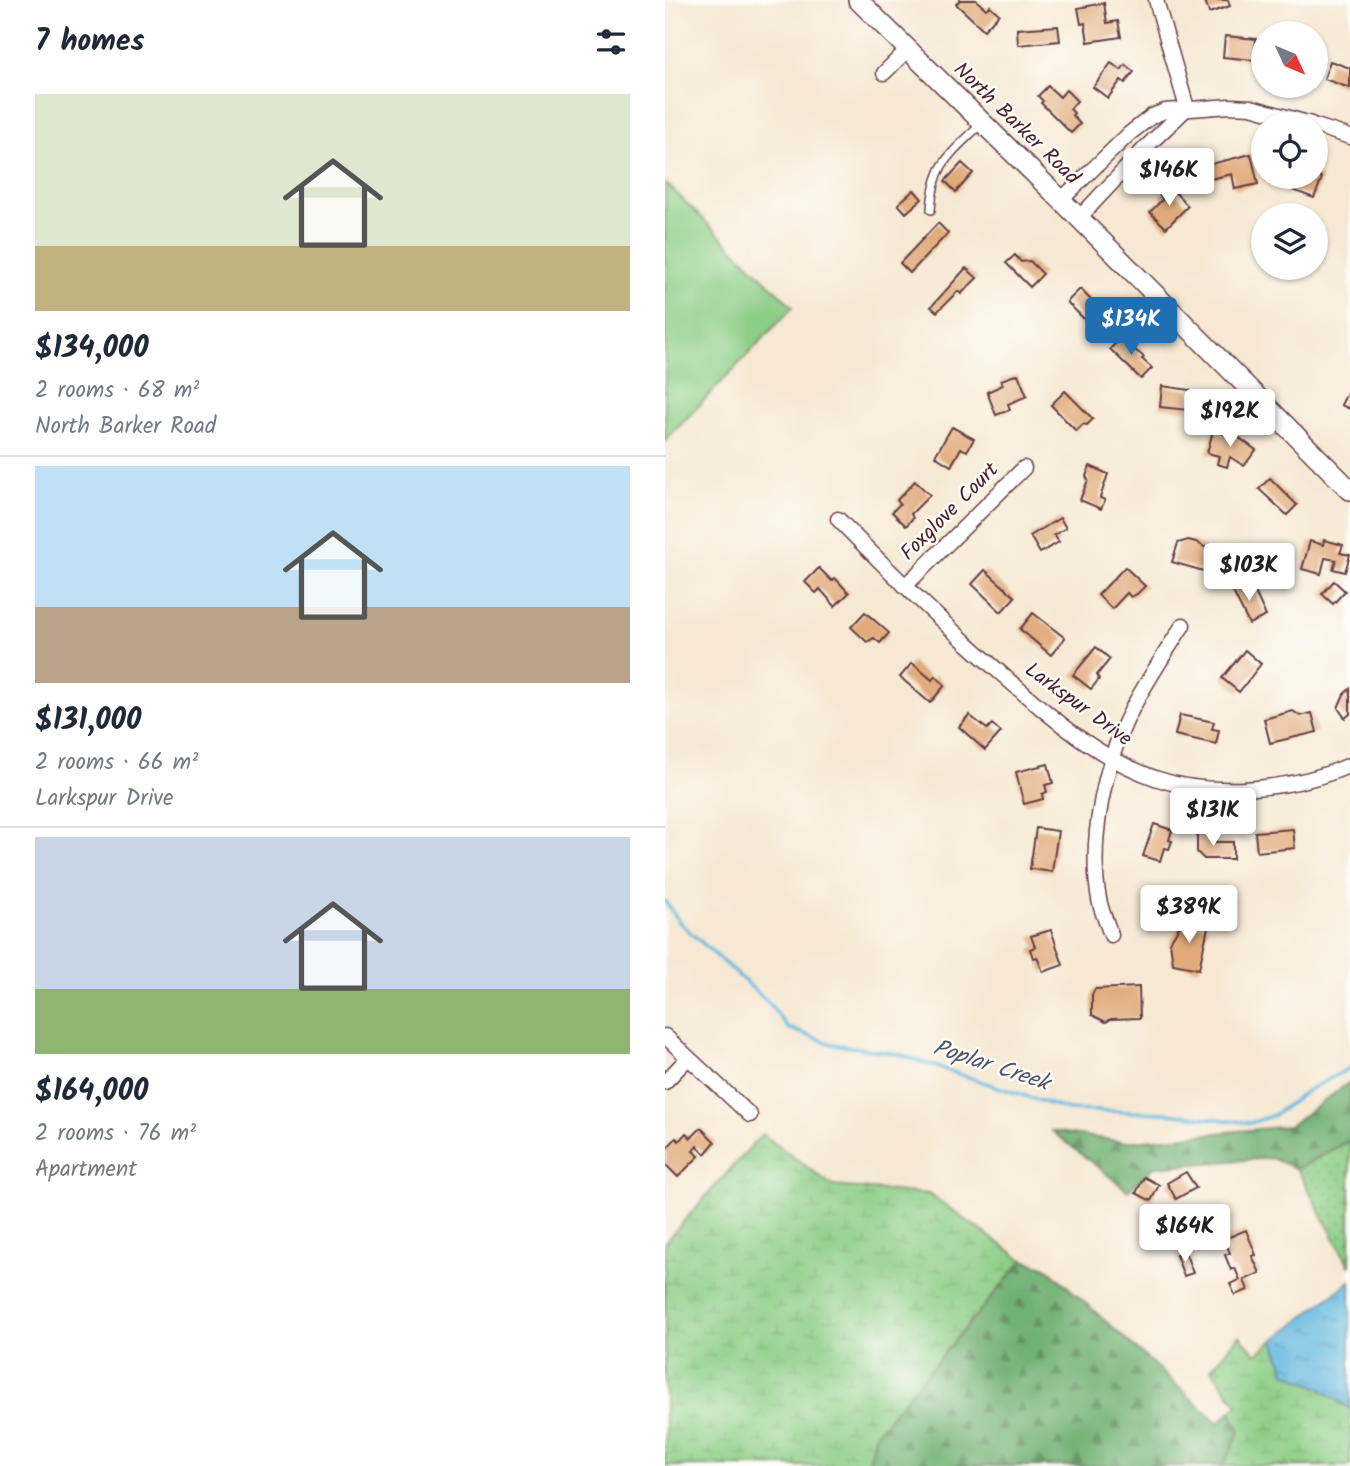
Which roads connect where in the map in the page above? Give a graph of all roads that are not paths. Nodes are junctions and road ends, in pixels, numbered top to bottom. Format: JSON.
{"nodes":[{"id":1,"x":858,"y":0,"type":"edge"},
{"id":2,"x":1156,"y":0,"type":"edge"},
{"id":3,"x":907,"y":50,"type":"junction"},
{"id":4,"x":884,"y":73,"type":"dead end"},
{"id":5,"x":1187,"y":108,"type":"junction"},
{"id":6,"x":1269,"y":112,"type":"edge"},
{"id":7,"x":982,"y":122,"type":"junction"},
{"id":8,"x":1328,"y":130,"type":"edge"},
{"id":9,"x":1350,"y":136,"type":"edge"},
{"id":10,"x":1061,"y":200,"type":"junction"},
{"id":11,"x":930,"y":211,"type":"dead end"},
{"id":12,"x":1079,"y":218,"type":"junction"},
{"id":13,"x":1024,"y":468,"type":"dead end"},
{"id":14,"x":1350,"y":490,"type":"edge"},
{"id":15,"x":838,"y":519,"type":"dead end"},
{"id":16,"x":905,"y":586,"type":"junction"},
{"id":17,"x":1183,"y":625,"type":"dead end"},
{"id":18,"x":1113,"y":759,"type":"junction"},
{"id":19,"x":1350,"y":765,"type":"edge"},
{"id":20,"x":1111,"y":935,"type":"dead end"},
{"id":21,"x":665,"y":1036,"type":"edge"},
{"id":22,"x":688,"y":1058,"type":"junction"},
{"id":23,"x":665,"y":1082,"type":"edge"},
{"id":24,"x":750,"y":1115,"type":"dead end"}],
"edges":[{"from":1,"to":3,"type":"main road","name":"North Barker Road"},
{"from":2,"to":5,"type":"street"},
{"from":3,"to":4,"type":"street"},
{"from":3,"to":7,"type":"main road","name":"North Barker Road"},
{"from":5,"to":6,"type":"street"},
{"from":5,"to":10,"type":"street"},
{"from":5,"to":12,"type":"street"},
{"from":7,"to":10,"type":"main road","name":"North Barker Road"},
{"from":7,"to":11,"type":"lane"},
{"from":8,"to":9,"type":"street"},
{"from":10,"to":12,"type":"main road","name":"North Barker Road"},
{"from":12,"to":14,"type":"main road","name":"North Barker Road"},
{"from":13,"to":16,"type":"street","name":"Foxglove Court"},
{"from":15,"to":16,"type":"street","name":"Larkspur Drive"},
{"from":16,"to":18,"type":"street","name":"Larkspur Drive"},
{"from":17,"to":18,"type":"street"},
{"from":18,"to":19,"type":"street","name":"Larkspur Drive"},
{"from":18,"to":20,"type":"street"},
{"from":21,"to":22,"type":"street"},
{"from":22,"to":23,"type":"street"},
{"from":22,"to":24,"type":"street"}]}
